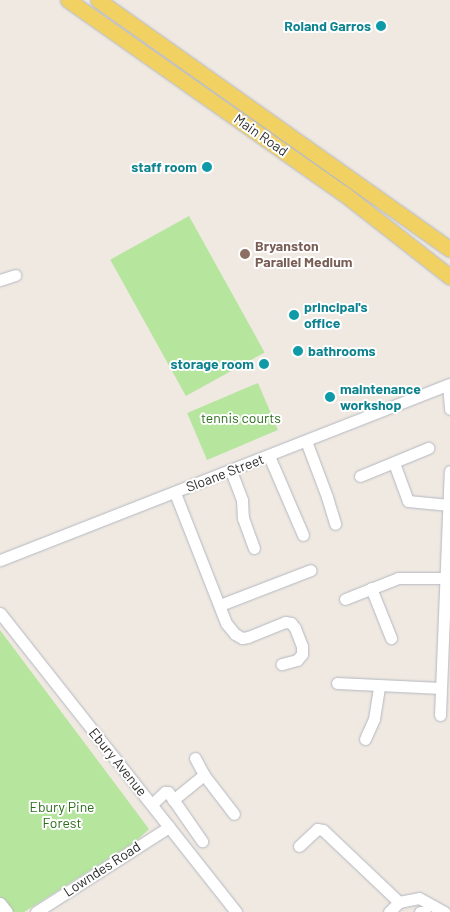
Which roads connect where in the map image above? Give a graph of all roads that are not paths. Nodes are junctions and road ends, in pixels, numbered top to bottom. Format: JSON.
{"nodes":[{"id":1,"x":68,"y":0,"type":"edge"},
{"id":2,"x":98,"y":0,"type":"edge"},
{"id":3,"x":450,"y":250,"type":"edge"},
{"id":4,"x":15,"y":275,"type":"dead end"},
{"id":5,"x":450,"y":277,"type":"edge"},
{"id":6,"x":0,"y":280,"type":"edge"},
{"id":7,"x":449,"y":384,"type":"edge"},
{"id":8,"x":450,"y":409,"type":"edge"},
{"id":9,"x":306,"y":441,"type":"junction"},
{"id":10,"x":428,"y":448,"type":"dead end"},
{"id":11,"x":269,"y":456,"type":"junction"},
{"id":12,"x":394,"y":462,"type":"junction"},
{"id":13,"x":230,"y":471,"type":"junction"},
{"id":14,"x":450,"y":471,"type":"edge"},
{"id":15,"x":360,"y":476,"type":"dead end"},
{"id":16,"x":175,"y":492,"type":"junction"},
{"id":17,"x":449,"y":505,"type":"edge"},
{"id":18,"x":334,"y":524,"type":"dead end"},
{"id":19,"x":303,"y":535,"type":"dead end"},
{"id":20,"x":254,"y":548,"type":"dead end"},
{"id":21,"x":0,"y":560,"type":"edge"},
{"id":22,"x":310,"y":570,"type":"dead end"},
{"id":23,"x":447,"y":578,"type":"junction"},
{"id":24,"x":371,"y":588,"type":"junction"},
{"id":25,"x":345,"y":599,"type":"dead end"},
{"id":26,"x":220,"y":605,"type":"junction"},
{"id":27,"x":0,"y":613,"type":"edge"},
{"id":28,"x":390,"y":638,"type":"dead end"},
{"id":29,"x":282,"y":664,"type":"dead end"},
{"id":30,"x":337,"y":684,"type":"dead end"},
{"id":31,"x":444,"y":684,"type":"edge"},
{"id":32,"x":378,"y":686,"type":"junction"},
{"id":33,"x":440,"y":715,"type":"dead end"},
{"id":34,"x":365,"y":739,"type":"dead end"},
{"id":35,"x":195,"y":758,"type":"dead end"},
{"id":36,"x":204,"y":774,"type":"junction"},
{"id":37,"x":173,"y":800,"type":"junction"},
{"id":38,"x":152,"y":804,"type":"junction"},
{"id":39,"x":234,"y":814,"type":"dead end"},
{"id":40,"x":169,"y":827,"type":"junction"},
{"id":41,"x":202,"y":841,"type":"dead end"},
{"id":42,"x":299,"y":846,"type":"dead end"},
{"id":43,"x":398,"y":902,"type":"junction"},
{"id":44,"x":0,"y":903,"type":"edge"},
{"id":45,"x":7,"y":912,"type":"edge"},
{"id":46,"x":36,"y":912,"type":"edge"},
{"id":47,"x":236,"y":912,"type":"edge"},
{"id":48,"x":389,"y":912,"type":"edge"},
{"id":49,"x":420,"y":912,"type":"edge"},
{"id":50,"x":425,"y":912,"type":"edge"},
{"id":51,"x":444,"y":912,"type":"edge"}],
"edges":[{"from":1,"to":5,"type":"main road","name":"Main Road"},
{"from":2,"to":3,"type":"main road","name":"Main Road"},
{"from":4,"to":6,"type":"street"},
{"from":7,"to":8,"type":"street"},
{"from":7,"to":9,"type":"street","name":"Sloane Street"},
{"from":9,"to":11,"type":"street","name":"Sloane Street"},
{"from":9,"to":18,"type":"street"},
{"from":10,"to":12,"type":"street"},
{"from":11,"to":13,"type":"street","name":"Sloane Street"},
{"from":11,"to":19,"type":"street"},
{"from":12,"to":15,"type":"street"},
{"from":12,"to":17,"type":"street"},
{"from":13,"to":16,"type":"street","name":"Sloane Street"},
{"from":13,"to":20,"type":"street"},
{"from":14,"to":17,"type":"street"},
{"from":16,"to":21,"type":"street","name":"Sloane Street"},
{"from":16,"to":26,"type":"street"},
{"from":17,"to":23,"type":"street"},
{"from":22,"to":26,"type":"street"},
{"from":23,"to":24,"type":"street"},
{"from":23,"to":31,"type":"street"},
{"from":24,"to":25,"type":"street"},
{"from":24,"to":28,"type":"street"},
{"from":26,"to":29,"type":"street"},
{"from":27,"to":38,"type":"street","name":"Ebury Avenue"},
{"from":30,"to":32,"type":"street"},
{"from":31,"to":32,"type":"street"},
{"from":31,"to":33,"type":"street"},
{"from":32,"to":34,"type":"street"},
{"from":35,"to":36,"type":"street"},
{"from":36,"to":37,"type":"street"},
{"from":36,"to":39,"type":"street"},
{"from":37,"to":38,"type":"street"},
{"from":37,"to":41,"type":"street"},
{"from":38,"to":40,"type":"street","name":"Ebury Avenue"},
{"from":40,"to":46,"type":"street","name":"Lowndes Road"},
{"from":40,"to":47,"type":"street","name":"Ebury Avenue"},
{"from":42,"to":43,"type":"street"},
{"from":43,"to":48,"type":"street"},
{"from":43,"to":51,"type":"street"},
{"from":44,"to":45,"type":"street"},
{"from":49,"to":50,"type":"street"}]}
